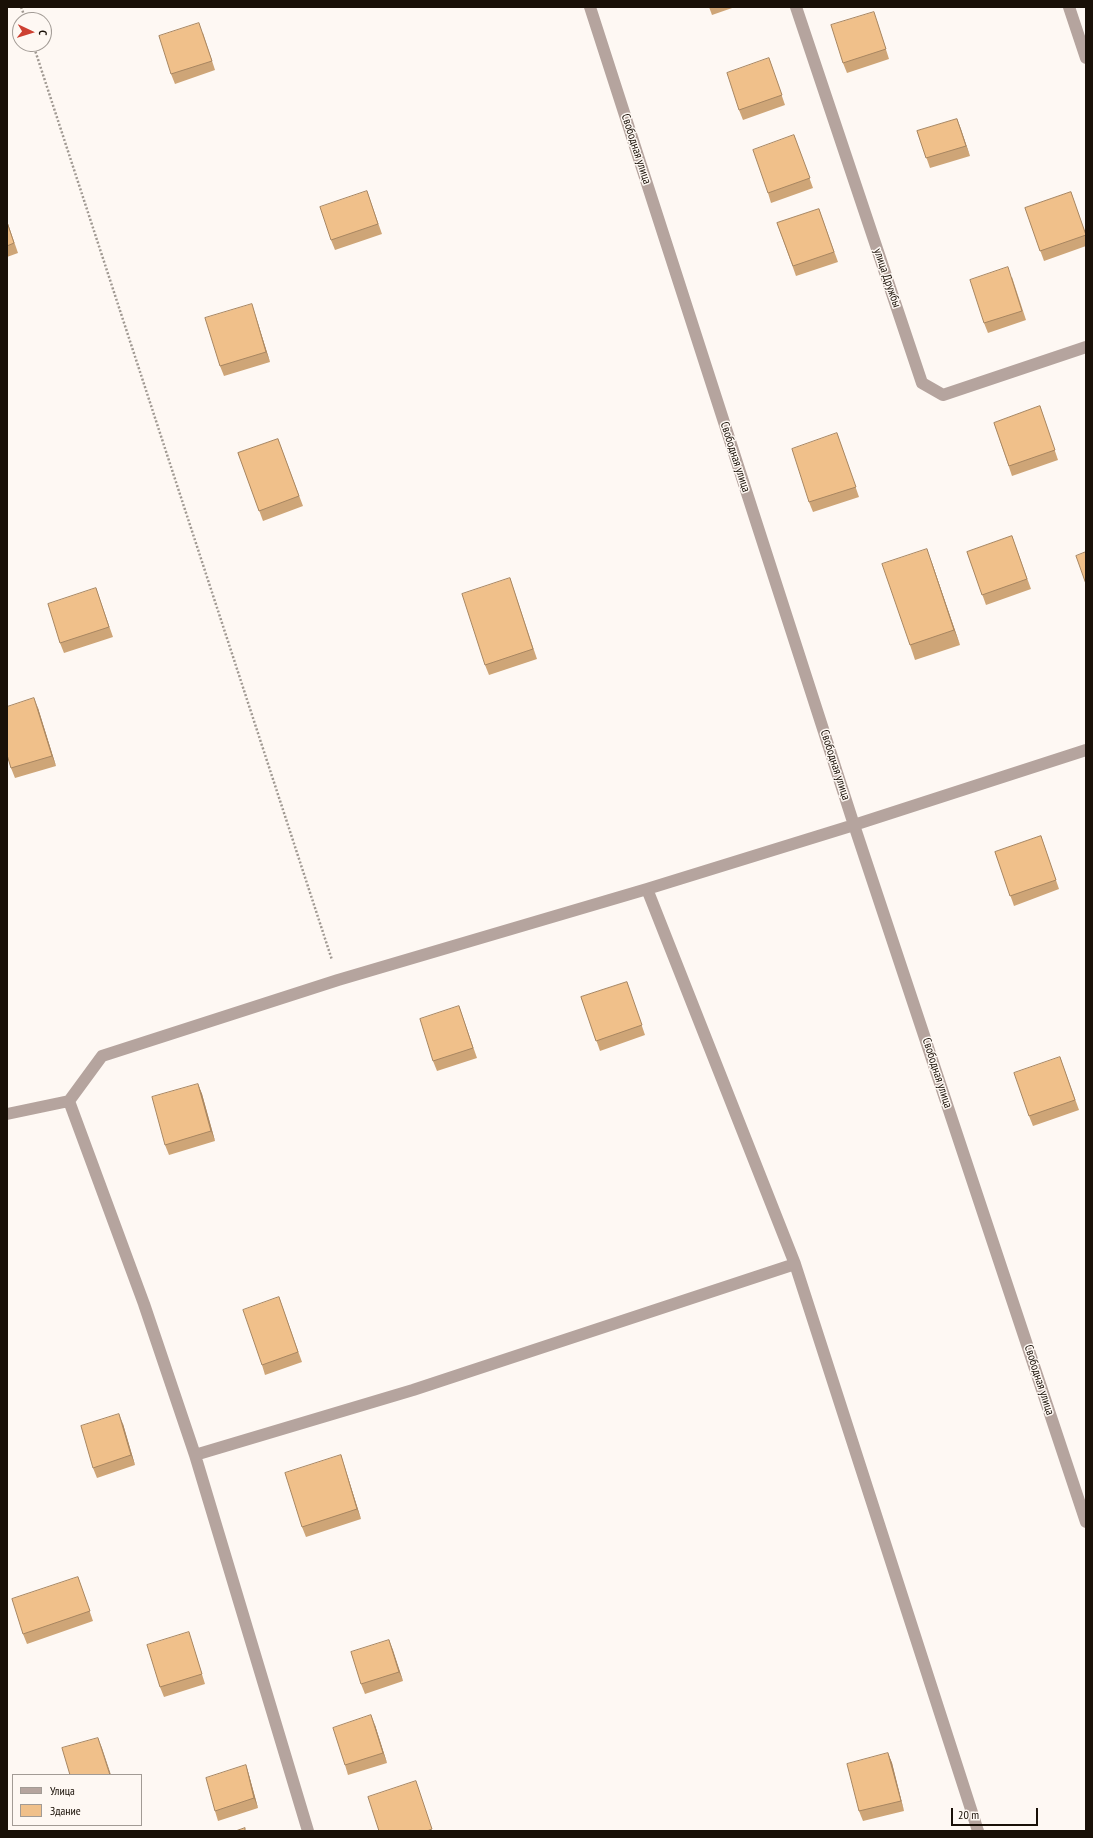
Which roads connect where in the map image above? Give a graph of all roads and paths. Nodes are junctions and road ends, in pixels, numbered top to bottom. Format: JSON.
{"nodes":[{"id":1,"x":590,"y":7,"type":"edge"},
{"id":2,"x":796,"y":7,"type":"edge"},
{"id":3,"x":1069,"y":7,"type":"edge"},
{"id":4,"x":36,"y":52,"type":"edge"},
{"id":5,"x":1086,"y":58,"type":"edge"},
{"id":6,"x":1086,"y":347,"type":"edge"},
{"id":7,"x":1086,"y":750,"type":"edge"},
{"id":8,"x":854,"y":825,"type":"junction"},
{"id":9,"x":647,"y":889,"type":"junction"},
{"id":10,"x":338,"y":980,"type":"junction"},
{"id":11,"x":69,"y":1101,"type":"junction"},
{"id":12,"x":7,"y":1114,"type":"edge"},
{"id":13,"x":795,"y":1264,"type":"junction"},
{"id":14,"x":195,"y":1455,"type":"junction"},
{"id":15,"x":1086,"y":1522,"type":"edge"},
{"id":16,"x":308,"y":1831,"type":"edge"},
{"id":17,"x":978,"y":1831,"type":"edge"}],
"edges":[{"from":1,"to":8,"type":"street","name":"Свободная улица"},
{"from":2,"to":6,"type":"street","name":"улица Дружбы"},
{"from":3,"to":5,"type":"street"},
{"from":4,"to":10,"type":"path"},
{"from":7,"to":8,"type":"street"},
{"from":8,"to":9,"type":"street"},
{"from":8,"to":15,"type":"street","name":"Свободная улица"},
{"from":9,"to":10,"type":"street"},
{"from":9,"to":13,"type":"street"},
{"from":10,"to":11,"type":"street"},
{"from":11,"to":12,"type":"street"},
{"from":11,"to":14,"type":"street"},
{"from":13,"to":14,"type":"street"},
{"from":13,"to":17,"type":"street"},
{"from":14,"to":16,"type":"street"}]}
